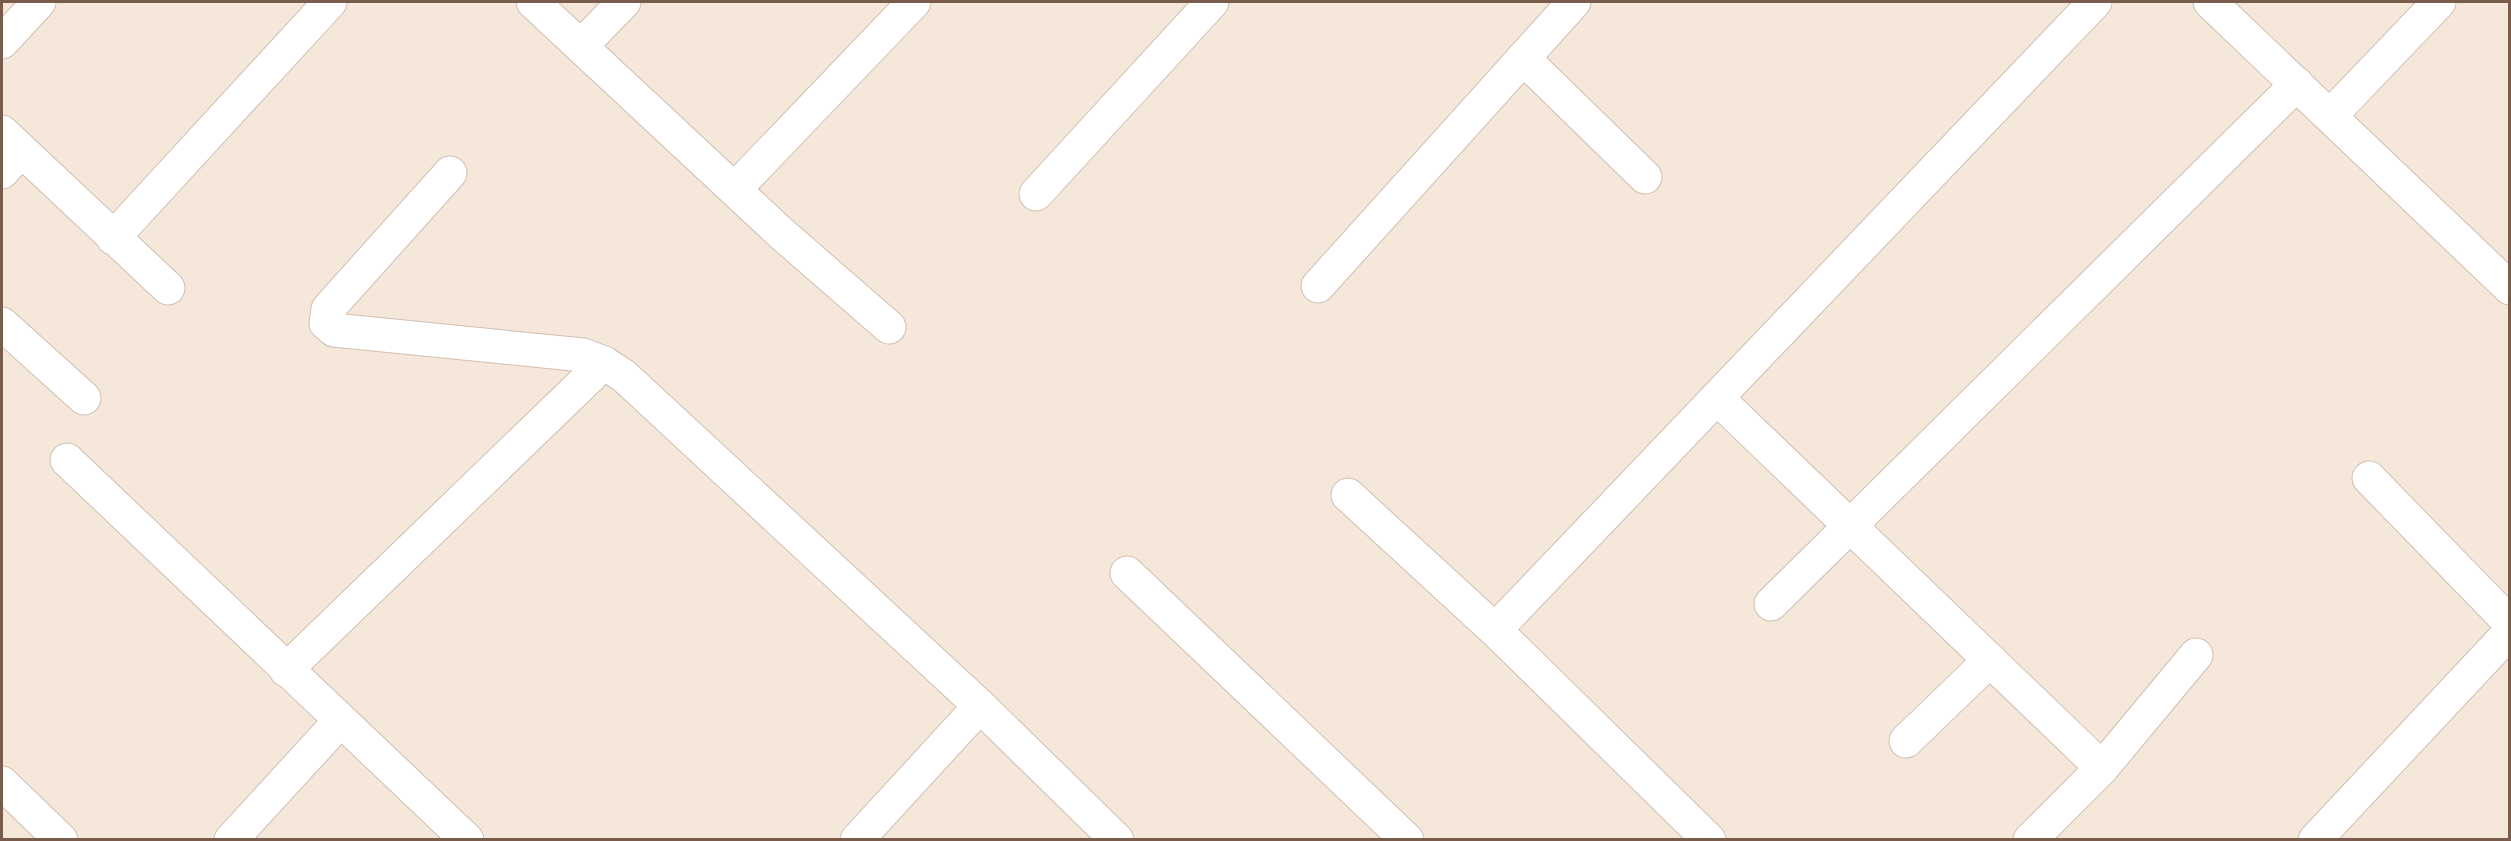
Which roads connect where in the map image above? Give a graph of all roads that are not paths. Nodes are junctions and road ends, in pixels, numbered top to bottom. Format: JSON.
{"nodes":[{"id":1,"x":39,"y":2,"type":"edge"},
{"id":2,"x":330,"y":2,"type":"edge"},
{"id":3,"x":533,"y":2,"type":"edge"},
{"id":4,"x":624,"y":2,"type":"edge"},
{"id":5,"x":914,"y":2,"type":"edge"},
{"id":6,"x":1212,"y":2,"type":"edge"},
{"id":7,"x":1574,"y":2,"type":"edge"},
{"id":8,"x":2095,"y":2,"type":"edge"},
{"id":9,"x":2211,"y":2,"type":"edge"},
{"id":10,"x":2439,"y":2,"type":"edge"},
{"id":11,"x":2,"y":42,"type":"edge"},
{"id":12,"x":581,"y":46,"type":"junction"},
{"id":13,"x":1523,"y":58,"type":"junction"},
{"id":14,"x":2297,"y":84,"type":"junction"},
{"id":15,"x":2330,"y":116,"type":"junction"},
{"id":16,"x":8,"y":152,"type":"edge"},
{"id":17,"x":450,"y":173,"type":"dead end"},
{"id":18,"x":1645,"y":177,"type":"dead end"},
{"id":19,"x":735,"y":189,"type":"junction"},
{"id":20,"x":1036,"y":194,"type":"dead end"},
{"id":21,"x":113,"y":238,"type":"junction"},
{"id":22,"x":1318,"y":286,"type":"dead end"},
{"id":23,"x":168,"y":288,"type":"dead end"},
{"id":24,"x":2510,"y":288,"type":"edge"},
{"id":25,"x":2,"y":324,"type":"edge"},
{"id":26,"x":890,"y":327,"type":"dead end"},
{"id":27,"x":604,"y":363,"type":"junction"},
{"id":28,"x":84,"y":398,"type":"dead end"},
{"id":29,"x":1717,"y":398,"type":"junction"},
{"id":30,"x":67,"y":460,"type":"dead end"},
{"id":31,"x":2369,"y":478,"type":"dead end"},
{"id":32,"x":1348,"y":495,"type":"dead end"},
{"id":33,"x":1851,"y":527,"type":"junction"},
{"id":34,"x":1127,"y":573,"type":"dead end"},
{"id":35,"x":1771,"y":604,"type":"dead end"},
{"id":36,"x":2510,"y":623,"type":"edge"},
{"id":37,"x":1495,"y":630,"type":"junction"},
{"id":38,"x":2510,"y":632,"type":"edge"},
{"id":39,"x":2196,"y":655,"type":"dead end"},
{"id":40,"x":1990,"y":660,"type":"junction"},
{"id":41,"x":286,"y":670,"type":"junction"},
{"id":42,"x":980,"y":706,"type":"junction"},
{"id":43,"x":340,"y":721,"type":"junction"},
{"id":44,"x":1906,"y":741,"type":"dead end"},
{"id":45,"x":2102,"y":768,"type":"junction"},
{"id":46,"x":2,"y":783,"type":"edge"},
{"id":47,"x":45,"y":834,"type":"edge"},
{"id":48,"x":231,"y":840,"type":"edge"},
{"id":49,"x":467,"y":840,"type":"edge"},
{"id":50,"x":857,"y":840,"type":"edge"},
{"id":51,"x":1117,"y":840,"type":"edge"},
{"id":52,"x":1407,"y":840,"type":"edge"},
{"id":53,"x":1709,"y":840,"type":"edge"},
{"id":54,"x":2030,"y":840,"type":"edge"},
{"id":55,"x":2315,"y":840,"type":"edge"}],
"edges":[{"from":1,"to":11,"type":"street"},
{"from":2,"to":21,"type":"street"},
{"from":3,"to":12,"type":"street"},
{"from":4,"to":12,"type":"street"},
{"from":5,"to":19,"type":"street"},
{"from":6,"to":20,"type":"street"},
{"from":7,"to":13,"type":"street"},
{"from":8,"to":29,"type":"street"},
{"from":9,"to":14,"type":"street"},
{"from":10,"to":15,"type":"street"},
{"from":12,"to":19,"type":"street"},
{"from":13,"to":18,"type":"street"},
{"from":13,"to":22,"type":"street"},
{"from":14,"to":15,"type":"street"},
{"from":14,"to":33,"type":"street"},
{"from":15,"to":24,"type":"street"},
{"from":16,"to":21,"type":"street"},
{"from":17,"to":27,"type":"street"},
{"from":19,"to":26,"type":"street"},
{"from":21,"to":23,"type":"street"},
{"from":25,"to":28,"type":"street"},
{"from":27,"to":41,"type":"street"},
{"from":27,"to":42,"type":"street"},
{"from":29,"to":33,"type":"street"},
{"from":29,"to":37,"type":"street"},
{"from":30,"to":41,"type":"street"},
{"from":31,"to":36,"type":"street"},
{"from":32,"to":37,"type":"street"},
{"from":33,"to":35,"type":"street"},
{"from":33,"to":40,"type":"street"},
{"from":34,"to":52,"type":"street"},
{"from":37,"to":53,"type":"street"},
{"from":38,"to":55,"type":"street"},
{"from":39,"to":45,"type":"street"},
{"from":40,"to":44,"type":"street"},
{"from":40,"to":45,"type":"street"},
{"from":41,"to":43,"type":"street"},
{"from":42,"to":50,"type":"street"},
{"from":42,"to":51,"type":"street"},
{"from":43,"to":48,"type":"street"},
{"from":43,"to":49,"type":"street"},
{"from":45,"to":54,"type":"street"},
{"from":46,"to":47,"type":"street"}]}
